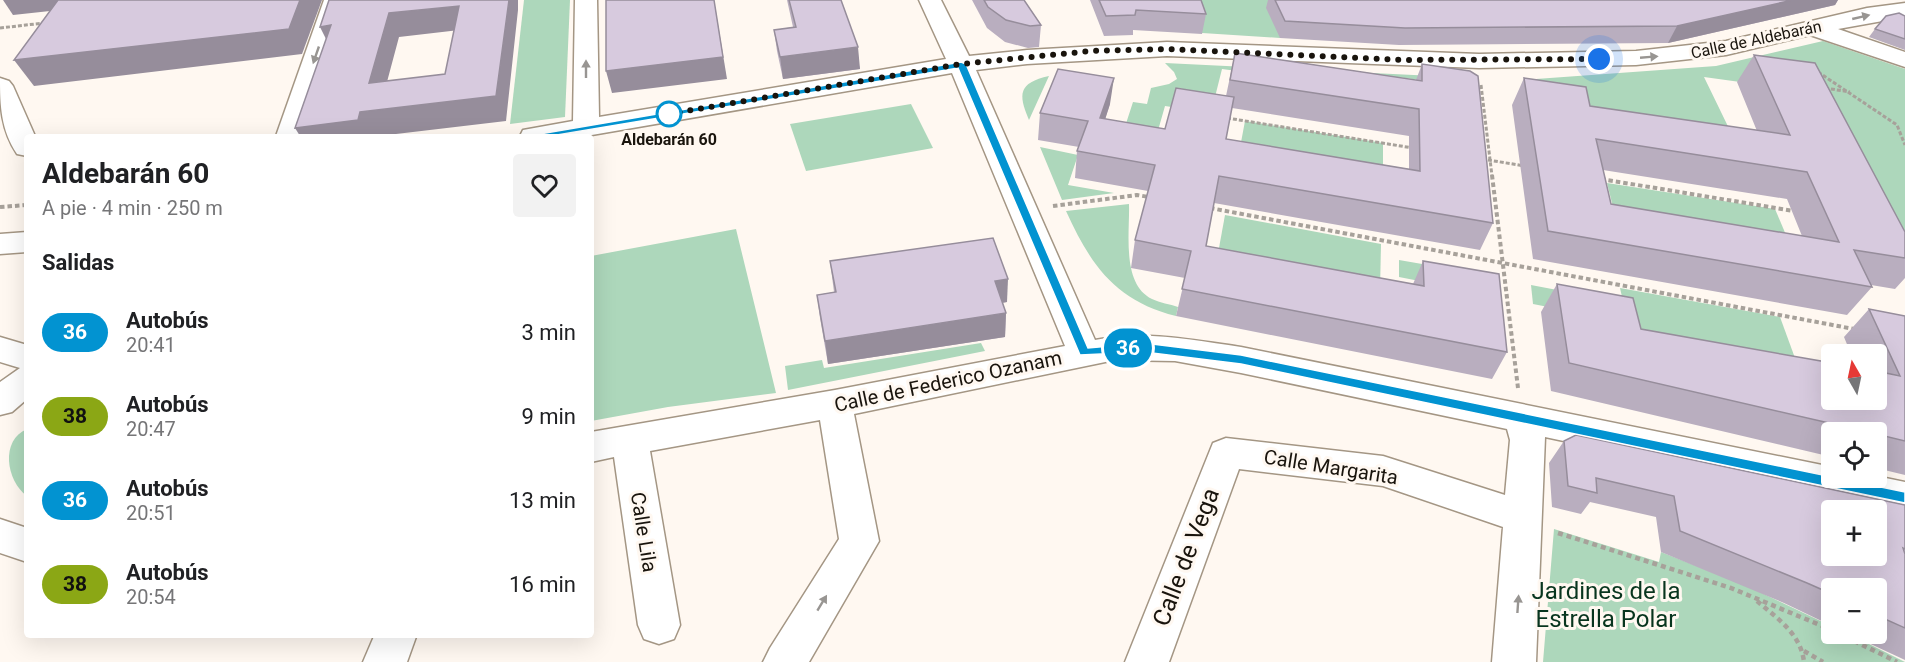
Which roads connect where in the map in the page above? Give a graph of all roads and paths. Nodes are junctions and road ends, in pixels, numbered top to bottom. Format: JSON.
{"nodes":[{"id":1,"x":335,"y":0,"type":"edge"},
{"id":2,"x":586,"y":0,"type":"edge"},
{"id":3,"x":930,"y":0,"type":"edge"},
{"id":4,"x":1905,"y":10,"type":"edge"},
{"id":5,"x":46,"y":23,"type":"edge"},
{"id":6,"x":0,"y":28,"type":"edge"},
{"id":7,"x":1812,"y":28,"type":"junction"},
{"id":8,"x":1905,"y":60,"type":"edge"},
{"id":9,"x":1479,"y":62,"type":"junction"},
{"id":10,"x":961,"y":64,"type":"junction"},
{"id":11,"x":1815,"y":70,"type":"edge"},
{"id":12,"x":0,"y":86,"type":"edge"},
{"id":13,"x":1817,"y":87,"type":"edge"},
{"id":14,"x":1850,"y":93,"type":"junction"},
{"id":15,"x":1222,"y":117,"type":"edge"},
{"id":16,"x":1897,"y":125,"type":"junction"},
{"id":17,"x":1905,"y":127,"type":"edge"},
{"id":18,"x":586,"y":128,"type":"junction"},
{"id":19,"x":290,"y":134,"type":"edge"},
{"id":20,"x":546,"y":134,"type":"edge"},
{"id":21,"x":24,"y":141,"type":"edge"},
{"id":22,"x":1905,"y":145,"type":"edge"},
{"id":23,"x":1416,"y":148,"type":"dead end"},
{"id":24,"x":1480,"y":159,"type":"edge"},
{"id":25,"x":1490,"y":160,"type":"junction"},
{"id":26,"x":1526,"y":166,"type":"dead end"},
{"id":27,"x":1596,"y":178,"type":"edge"},
{"id":28,"x":1160,"y":199,"type":"edge"},
{"id":29,"x":24,"y":205,"type":"edge"},
{"id":30,"x":0,"y":207,"type":"edge"},
{"id":31,"x":1206,"y":208,"type":"edge"},
{"id":32,"x":1023,"y":210,"type":"junction"},
{"id":33,"x":1796,"y":211,"type":"dead end"},
{"id":34,"x":24,"y":242,"type":"edge"},
{"id":35,"x":0,"y":244,"type":"edge"},
{"id":36,"x":1503,"y":263,"type":"junction"},
{"id":37,"x":1859,"y":330,"type":"dead end"},
{"id":38,"x":0,"y":349,"type":"edge"},
{"id":39,"x":1084,"y":352,"type":"junction"},
{"id":40,"x":24,"y":357,"type":"edge"},
{"id":41,"x":24,"y":382,"type":"edge"},
{"id":42,"x":0,"y":402,"type":"edge"},
{"id":43,"x":835,"y":404,"type":"junction"},
{"id":44,"x":1522,"y":418,"type":"junction"},
{"id":45,"x":630,"y":439,"type":"junction"},
{"id":46,"x":594,"y":446,"type":"edge"},
{"id":47,"x":1226,"y":453,"type":"joint"},
{"id":48,"x":1905,"y":498,"type":"edge"},
{"id":49,"x":1504,"y":512,"type":"dead end"},
{"id":50,"x":1554,"y":532,"type":"dead end"},
{"id":51,"x":0,"y":536,"type":"edge"},
{"id":52,"x":24,"y":544,"type":"edge"},
{"id":53,"x":1753,"y":598,"type":"junction"},
{"id":54,"x":658,"y":625,"type":"dead end"},
{"id":55,"x":1821,"y":626,"type":"edge"},
{"id":56,"x":394,"y":638,"type":"edge"},
{"id":57,"x":1860,"y":644,"type":"edge"},
{"id":58,"x":1804,"y":651,"type":"junction"},
{"id":59,"x":796,"y":659,"type":"edge"},
{"id":60,"x":385,"y":662,"type":"edge"},
{"id":61,"x":1147,"y":662,"type":"edge"},
{"id":62,"x":1514,"y":662,"type":"edge"},
{"id":63,"x":1803,"y":662,"type":"edge"},
{"id":64,"x":1823,"y":662,"type":"edge"},
{"id":65,"x":1897,"y":662,"type":"edge"}],
"edges":[{"from":1,"to":19,"type":"street","one_way":true},
{"from":18,"to":2,"type":"street","one_way":true},
{"from":3,"to":10,"type":"street"},
{"from":7,"to":4,"type":"street","name":"Calle de Aldebarán","one_way":true},
{"from":5,"to":6,"type":"path"},
{"from":7,"to":8,"type":"street"},
{"from":9,"to":7,"type":"street","name":"Calle de Aldebarán","one_way":true},
{"from":9,"to":10,"type":"street","name":"Calle de Aldebarán"},
{"from":9,"to":25,"type":"path"},
{"from":10,"to":18,"type":"street","name":"Calle de Aldebarán"},
{"from":10,"to":32,"type":"street"},
{"from":11,"to":14,"type":"path"},
{"from":12,"to":21,"type":"street"},
{"from":13,"to":14,"type":"path"},
{"from":14,"to":16,"type":"path"},
{"from":15,"to":23,"type":"path"},
{"from":16,"to":17,"type":"path"},
{"from":16,"to":22,"type":"path"},
{"from":18,"to":20,"type":"street","name":"Calle de Aldebarán"},
{"from":24,"to":25,"type":"path"},
{"from":25,"to":26,"type":"path"},
{"from":25,"to":36,"type":"path"},
{"from":27,"to":33,"type":"path"},
{"from":28,"to":32,"type":"path"},
{"from":29,"to":30,"type":"path"},
{"from":31,"to":36,"type":"path"},
{"from":32,"to":39,"type":"street"},
{"from":34,"to":35,"type":"street"},
{"from":36,"to":37,"type":"path"},
{"from":36,"to":44,"type":"path"},
{"from":38,"to":40,"type":"street"},
{"from":39,"to":43,"type":"street","name":"Calle de Federico Ozanam"},
{"from":39,"to":44,"type":"street","name":"Calle de Federico Ozanam"},
{"from":41,"to":42,"type":"street"},
{"from":43,"to":45,"type":"street","name":"Calle de Federico Ozanam"},
{"from":59,"to":43,"type":"street","one_way":true},
{"from":44,"to":48,"type":"street","name":"Calle de Federico Ozanam"},
{"from":62,"to":44,"type":"street","one_way":true},
{"from":45,"to":46,"type":"street","name":"Calle de Federico Ozanam"},
{"from":45,"to":54,"type":"street","name":"Calle Lila"},
{"from":47,"to":49,"type":"street","name":"Calle Margarita"},
{"from":47,"to":61,"type":"street","name":"Calle de Vega"},
{"from":50,"to":53,"type":"path"},
{"from":51,"to":52,"type":"street"},
{"from":53,"to":55,"type":"path"},
{"from":53,"to":58,"type":"path"},
{"from":56,"to":60,"type":"street"},
{"from":57,"to":65,"type":"path"},
{"from":58,"to":63,"type":"path"},
{"from":58,"to":64,"type":"path"}]}
